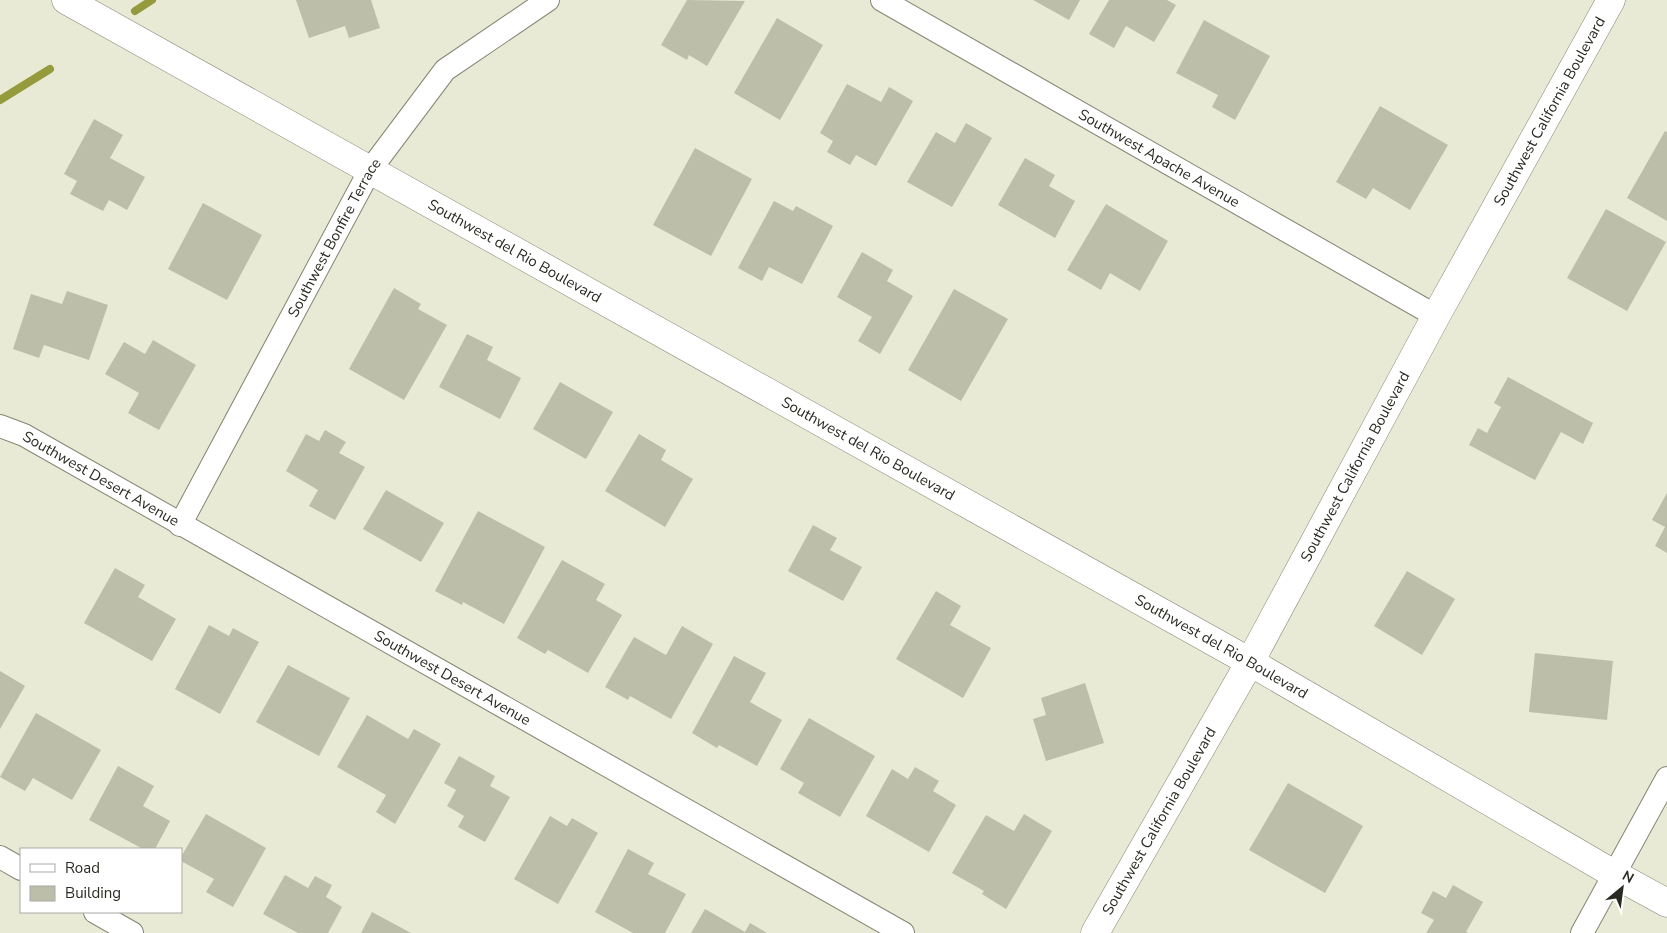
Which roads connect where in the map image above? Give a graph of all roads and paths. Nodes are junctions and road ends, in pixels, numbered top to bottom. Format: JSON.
{"nodes":[{"id":1,"x":66,"y":0,"type":"edge"},
{"id":2,"x":548,"y":0,"type":"edge"},
{"id":3,"x":882,"y":0,"type":"edge"},
{"id":4,"x":1611,"y":0,"type":"edge"},
{"id":5,"x":370,"y":170,"type":"junction"},
{"id":6,"x":1436,"y":316,"type":"junction"},
{"id":7,"x":0,"y":426,"type":"edge"},
{"id":8,"x":180,"y":525,"type":"junction"},
{"id":9,"x":1250,"y":662,"type":"junction"},
{"id":10,"x":1667,"y":778,"type":"edge"},
{"id":11,"x":0,"y":857,"type":"edge"},
{"id":12,"x":20,"y":868,"type":"edge"},
{"id":13,"x":1614,"y":874,"type":"junction"},
{"id":14,"x":1667,"y":903,"type":"edge"},
{"id":15,"x":97,"y":913,"type":"edge"},
{"id":16,"x":132,"y":933,"type":"edge"},
{"id":17,"x":904,"y":933,"type":"edge"},
{"id":18,"x":1095,"y":933,"type":"edge"},
{"id":19,"x":1582,"y":933,"type":"edge"}],
"edges":[{"from":1,"to":5,"type":"street","name":"Southwest del Rio Boulevard"},
{"from":2,"to":5,"type":"street","name":"Southwest Bonfire Terrace"},
{"from":3,"to":6,"type":"street","name":"Southwest Apache Avenue"},
{"from":4,"to":6,"type":"street","name":"Southwest California Boulevard"},
{"from":5,"to":8,"type":"street","name":"Southwest Bonfire Terrace"},
{"from":5,"to":9,"type":"street","name":"Southwest del Rio Boulevard"},
{"from":6,"to":9,"type":"street","name":"Southwest California Boulevard"},
{"from":7,"to":8,"type":"street","name":"Southwest Desert Avenue"},
{"from":8,"to":17,"type":"street","name":"Southwest Desert Avenue"},
{"from":9,"to":13,"type":"street","name":"Southwest del Rio Boulevard"},
{"from":9,"to":18,"type":"street","name":"Southwest California Boulevard"},
{"from":10,"to":13,"type":"street"},
{"from":11,"to":12,"type":"street"},
{"from":13,"to":14,"type":"street","name":"Southwest del Rio Boulevard"},
{"from":13,"to":19,"type":"street"},
{"from":15,"to":16,"type":"street"}]}
